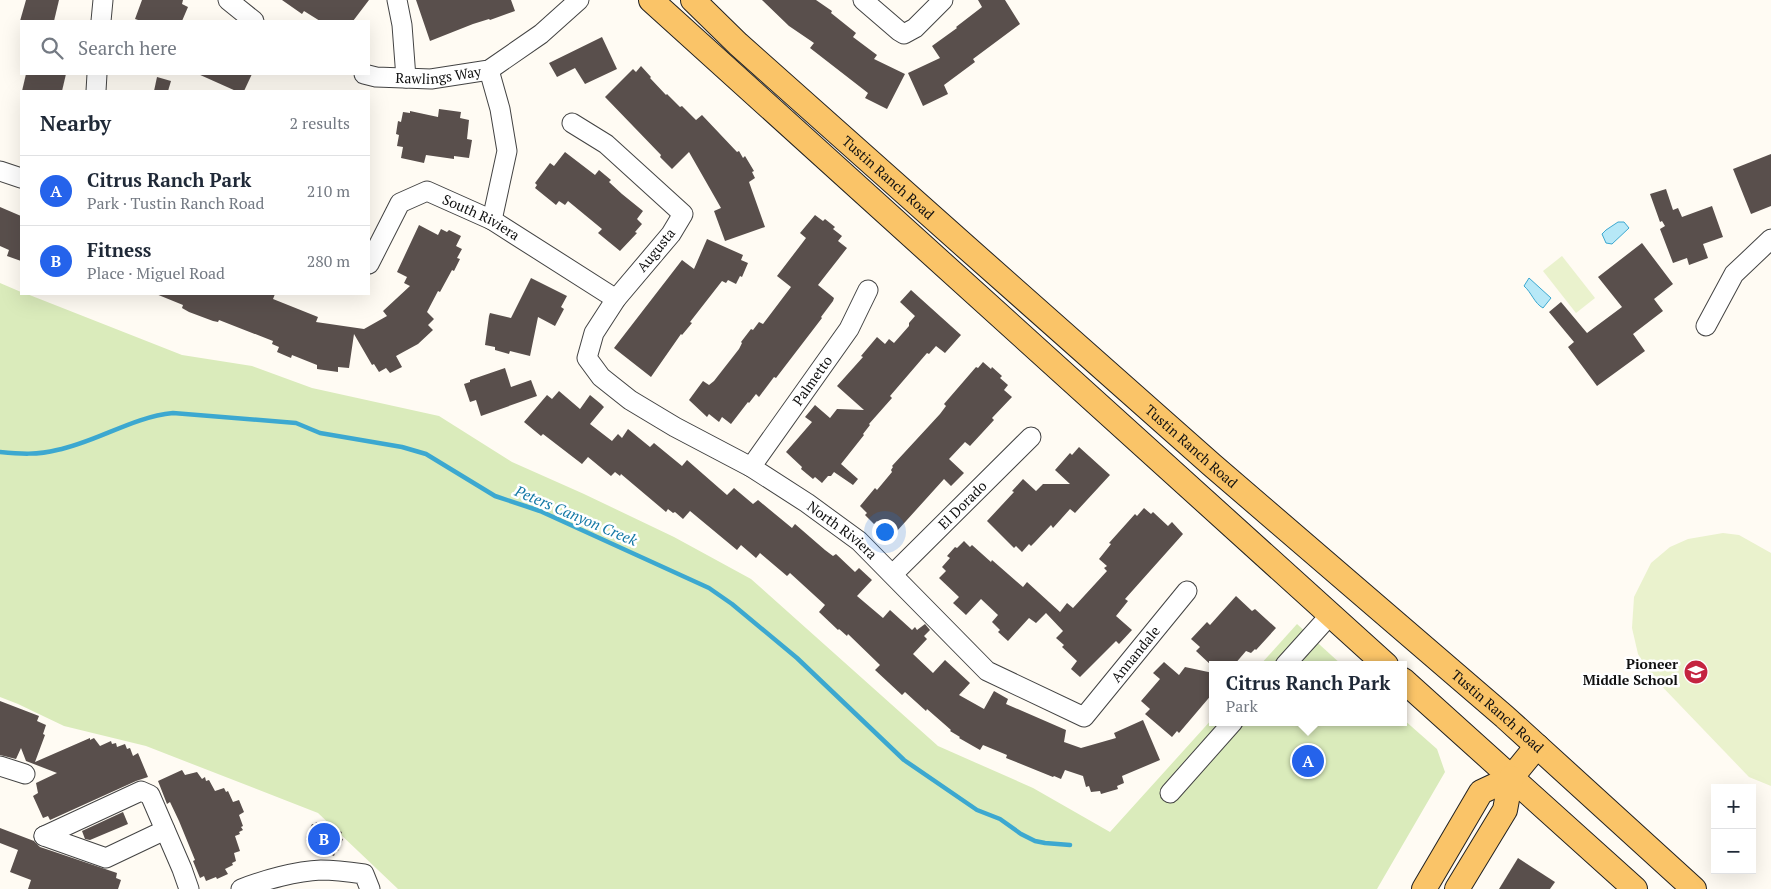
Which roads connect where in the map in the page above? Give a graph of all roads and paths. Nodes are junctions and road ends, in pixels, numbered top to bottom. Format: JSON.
{"nodes":[{"id":1,"x":103,"y":0,"type":"edge"},
{"id":2,"x":228,"y":0,"type":"edge"},
{"id":3,"x":397,"y":0,"type":"edge"},
{"id":4,"x":579,"y":0,"type":"edge"},
{"id":5,"x":651,"y":0,"type":"edge"},
{"id":6,"x":693,"y":0,"type":"edge"},
{"id":7,"x":863,"y":0,"type":"edge"},
{"id":8,"x":943,"y":0,"type":"edge"},
{"id":9,"x":101,"y":20,"type":"edge"},
{"id":10,"x":253,"y":20,"type":"edge"},
{"id":11,"x":488,"y":70,"type":"junction"},
{"id":12,"x":97,"y":75,"type":"edge"},
{"id":13,"x":368,"y":75,"type":"edge"},
{"id":14,"x":406,"y":78,"type":"junction"},
{"id":15,"x":96,"y":90,"type":"edge"},
{"id":16,"x":572,"y":123,"type":"dead end"},
{"id":17,"x":0,"y":171,"type":"edge"},
{"id":18,"x":20,"y":178,"type":"edge"},
{"id":19,"x":492,"y":220,"type":"junction"},
{"id":20,"x":1771,"y":239,"type":"edge"},
{"id":21,"x":370,"y":262,"type":"edge"},
{"id":22,"x":868,"y":290,"type":"dead end"},
{"id":23,"x":616,"y":299,"type":"junction"},
{"id":24,"x":1706,"y":326,"type":"dead end"},
{"id":25,"x":587,"y":358,"type":"joint"},
{"id":26,"x":1031,"y":437,"type":"dead end"},
{"id":27,"x":751,"y":467,"type":"junction"},
{"id":28,"x":893,"y":574,"type":"junction"},
{"id":29,"x":1187,"y":591,"type":"dead end"},
{"id":30,"x":1331,"y":614,"type":"junction"},
{"id":31,"x":1289,"y":661,"type":"edge"},
{"id":32,"x":1382,"y":661,"type":"edge"},
{"id":33,"x":1407,"y":684,"type":"edge"},
{"id":34,"x":1084,"y":717,"type":"joint"},
{"id":35,"x":1229,"y":726,"type":"edge"},
{"id":36,"x":1537,"y":746,"type":"junction"},
{"id":37,"x":0,"y":766,"type":"edge"},
{"id":38,"x":25,"y":774,"type":"dead end"},
{"id":39,"x":1511,"y":778,"type":"junction"},
{"id":40,"x":1170,"y":793,"type":"dead end"},
{"id":41,"x":165,"y":830,"type":"junction"},
{"id":42,"x":189,"y":889,"type":"edge"},
{"id":43,"x":241,"y":889,"type":"edge"},
{"id":44,"x":370,"y":889,"type":"edge"},
{"id":45,"x":1424,"y":889,"type":"edge"},
{"id":46,"x":1457,"y":889,"type":"edge"},
{"id":47,"x":1635,"y":889,"type":"edge"},
{"id":48,"x":1694,"y":889,"type":"edge"}],
"edges":[{"from":1,"to":9,"type":"street"},
{"from":2,"to":10,"type":"street"},
{"from":3,"to":14,"type":"street"},
{"from":4,"to":11,"type":"street","name":"Rawlings Way"},
{"from":5,"to":30,"type":"main road","name":"Tustin Ranch Road"},
{"from":6,"to":36,"type":"main road","name":"Tustin Ranch Road"},
{"from":7,"to":8,"type":"street"},
{"from":11,"to":14,"type":"street","name":"Rawlings Way"},
{"from":11,"to":19,"type":"street"},
{"from":12,"to":15,"type":"street"},
{"from":13,"to":14,"type":"street","name":"Rawlings Way"},
{"from":16,"to":23,"type":"street","name":"Augusta"},
{"from":17,"to":18,"type":"street"},
{"from":19,"to":21,"type":"street","name":"South Riviera"},
{"from":19,"to":23,"type":"street","name":"South Riviera"},
{"from":20,"to":24,"type":"street"},
{"from":22,"to":27,"type":"street","name":"Palmetto"},
{"from":23,"to":25,"type":"street","name":"Augusta"},
{"from":25,"to":27,"type":"street","name":"North Riviera"},
{"from":26,"to":28,"type":"street","name":"El Dorado"},
{"from":27,"to":28,"type":"street","name":"North Riviera"},
{"from":28,"to":34,"type":"street","name":"North Riviera"},
{"from":29,"to":34,"type":"street","name":"Annandale"},
{"from":30,"to":31,"type":"street"},
{"from":30,"to":32,"type":"main road","name":"Tustin Ranch Road"},
{"from":33,"to":39,"type":"main road"},
{"from":35,"to":40,"type":"street"},
{"from":36,"to":39,"type":"main road"},
{"from":36,"to":48,"type":"main road","name":"Tustin Ranch Road"},
{"from":37,"to":38,"type":"street"},
{"from":39,"to":45,"type":"main road"},
{"from":39,"to":46,"type":"main road"},
{"from":39,"to":47,"type":"main road"},
{"from":41,"to":41,"type":"street"},
{"from":41,"to":42,"type":"street"},
{"from":43,"to":44,"type":"street"}]}
